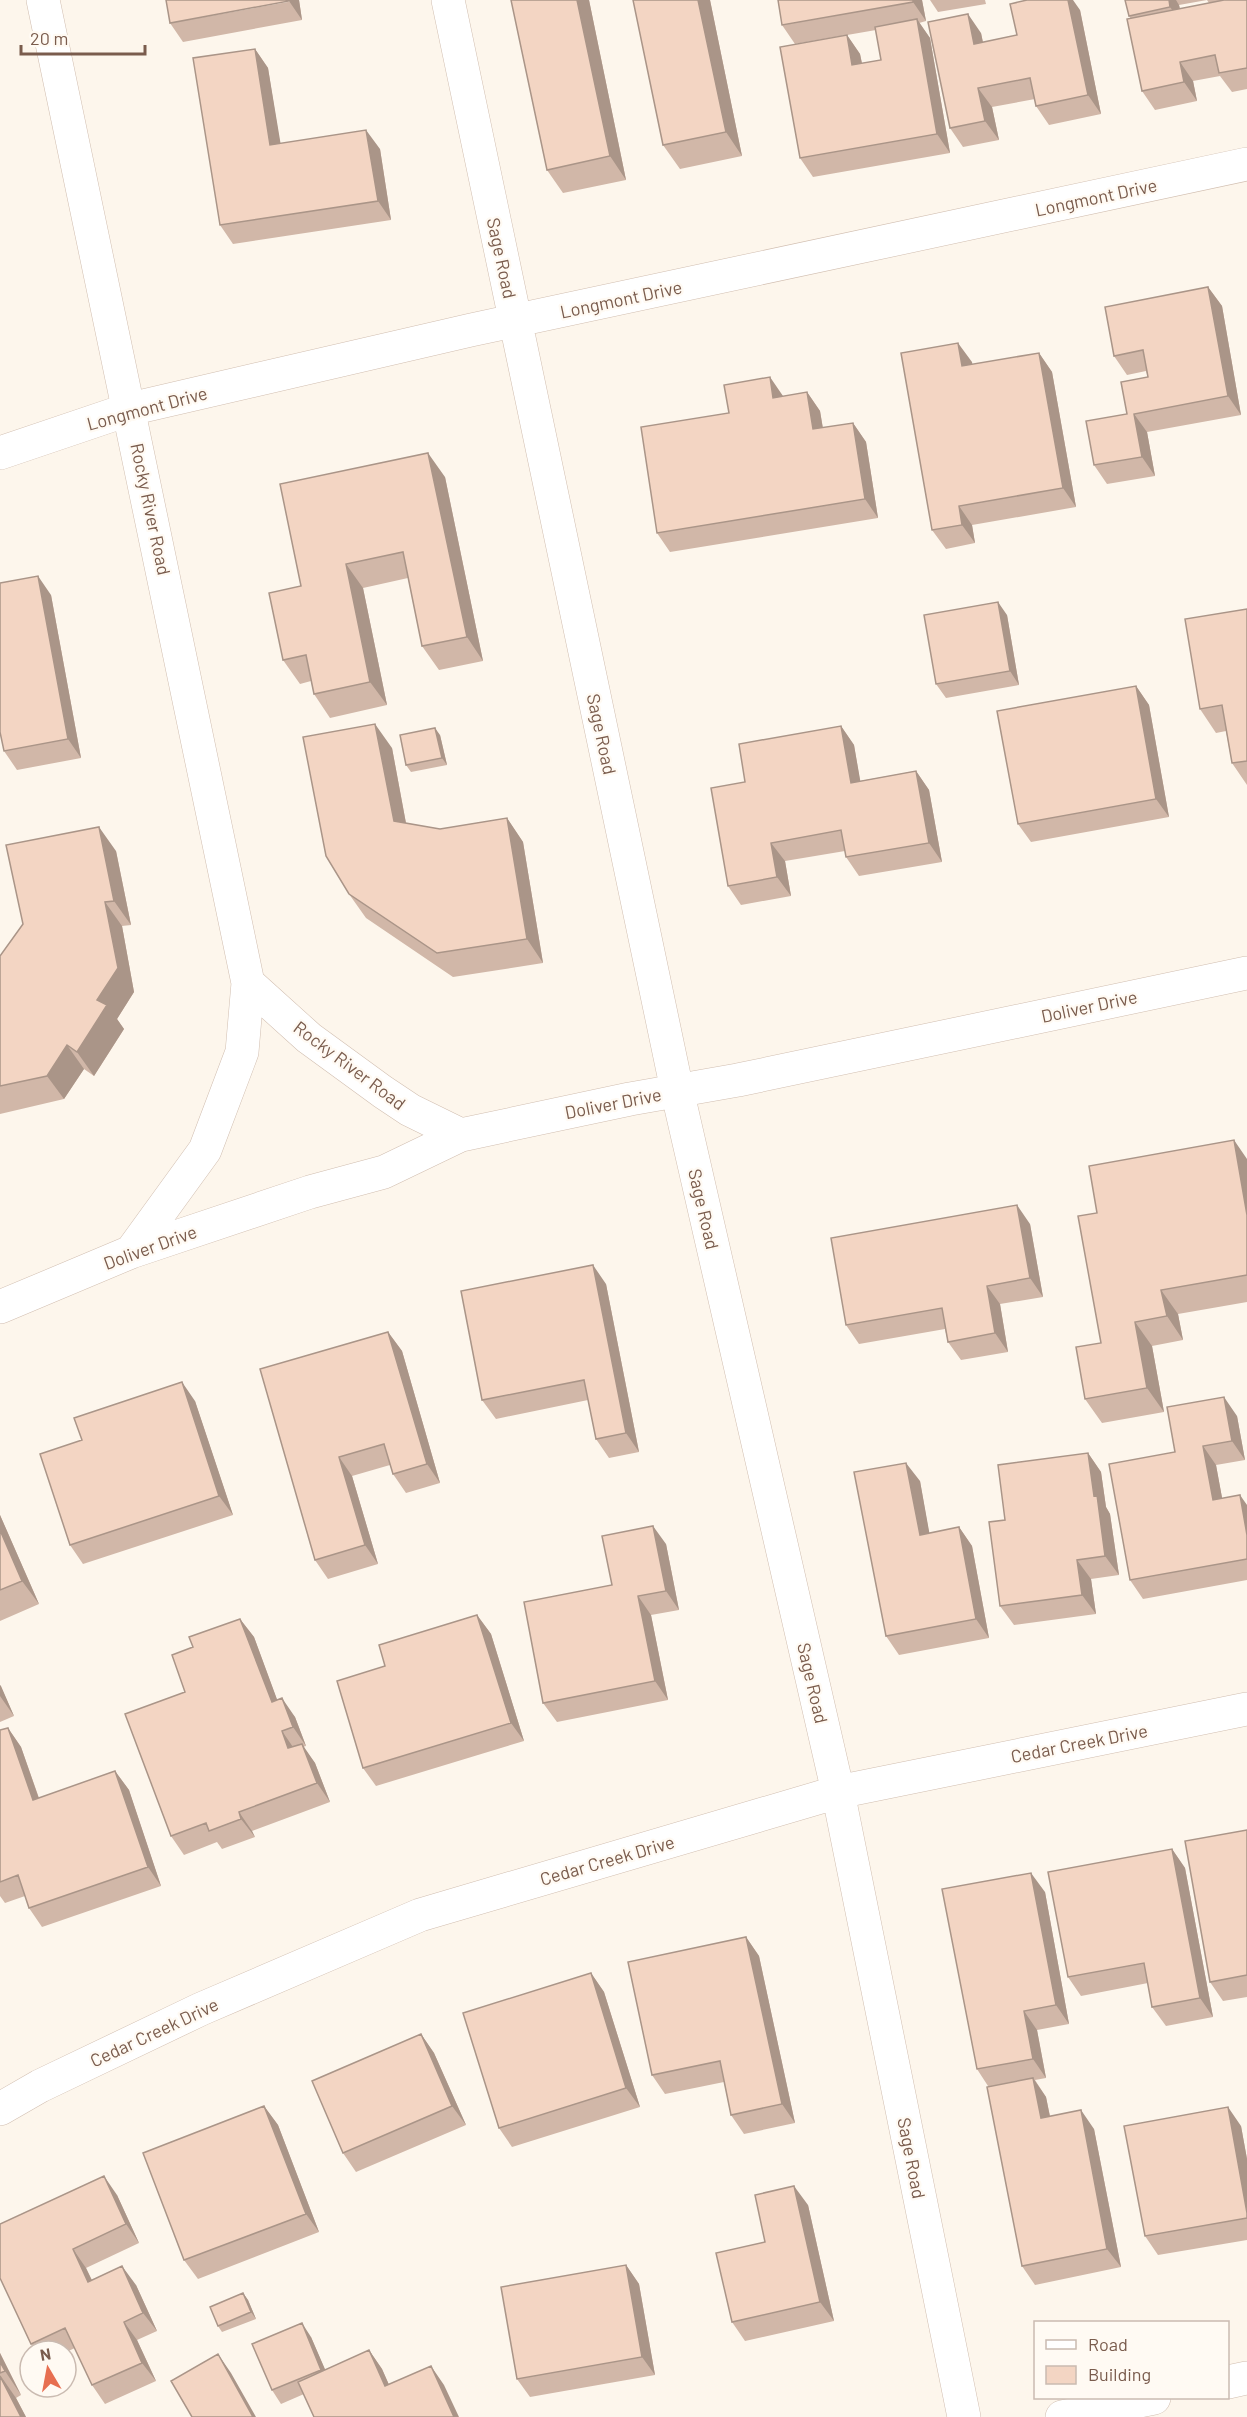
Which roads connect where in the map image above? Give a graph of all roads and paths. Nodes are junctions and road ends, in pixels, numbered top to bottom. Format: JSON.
{"nodes":[{"id":1,"x":43,"y":0,"type":"edge"},
{"id":2,"x":448,"y":0,"type":"edge"},
{"id":3,"x":1247,"y":164,"type":"edge"},
{"id":4,"x":515,"y":321,"type":"junction"},
{"id":5,"x":130,"y":409,"type":"junction"},
{"id":6,"x":0,"y":453,"type":"edge"},
{"id":7,"x":1247,"y":973,"type":"edge"},
{"id":8,"x":248,"y":983,"type":"junction"},
{"id":9,"x":677,"y":1090,"type":"junction"},
{"id":10,"x":461,"y":1135,"type":"junction"},
{"id":11,"x":131,"y":1252,"type":"junction"},
{"id":12,"x":0,"y":1307,"type":"edge"},
{"id":13,"x":1247,"y":1709,"type":"edge"},
{"id":14,"x":838,"y":1792,"type":"junction"},
{"id":15,"x":0,"y":2109,"type":"edge"},
{"id":16,"x":1247,"y":2378,"type":"edge"},
{"id":17,"x":1229,"y":2382,"type":"edge"},
{"id":18,"x":1145,"y":2399,"type":"edge"},
{"id":19,"x":964,"y":2417,"type":"edge"},
{"id":20,"x":1062,"y":2417,"type":"edge"}],
"edges":[{"from":1,"to":5,"type":"street","name":"Rocky River Road"},
{"from":2,"to":4,"type":"street","name":"Sage Road"},
{"from":3,"to":4,"type":"street","name":"Longmont Drive"},
{"from":4,"to":5,"type":"street","name":"Longmont Drive"},
{"from":4,"to":9,"type":"street","name":"Sage Road"},
{"from":5,"to":6,"type":"street","name":"Longmont Drive"},
{"from":5,"to":8,"type":"street","name":"Rocky River Road"},
{"from":7,"to":9,"type":"street","name":"Doliver Drive"},
{"from":8,"to":10,"type":"street","name":"Rocky River Road"},
{"from":8,"to":11,"type":"street","name":"Rocky River Road"},
{"from":9,"to":10,"type":"street","name":"Doliver Drive"},
{"from":9,"to":14,"type":"street","name":"Sage Road"},
{"from":10,"to":11,"type":"street","name":"Doliver Drive"},
{"from":11,"to":12,"type":"street","name":"Doliver Drive"},
{"from":13,"to":14,"type":"street","name":"Cedar Creek Drive"},
{"from":14,"to":15,"type":"street","name":"Cedar Creek Drive"},
{"from":14,"to":19,"type":"street","name":"Sage Road"},
{"from":16,"to":17,"type":"street"},
{"from":18,"to":20,"type":"street"}]}
